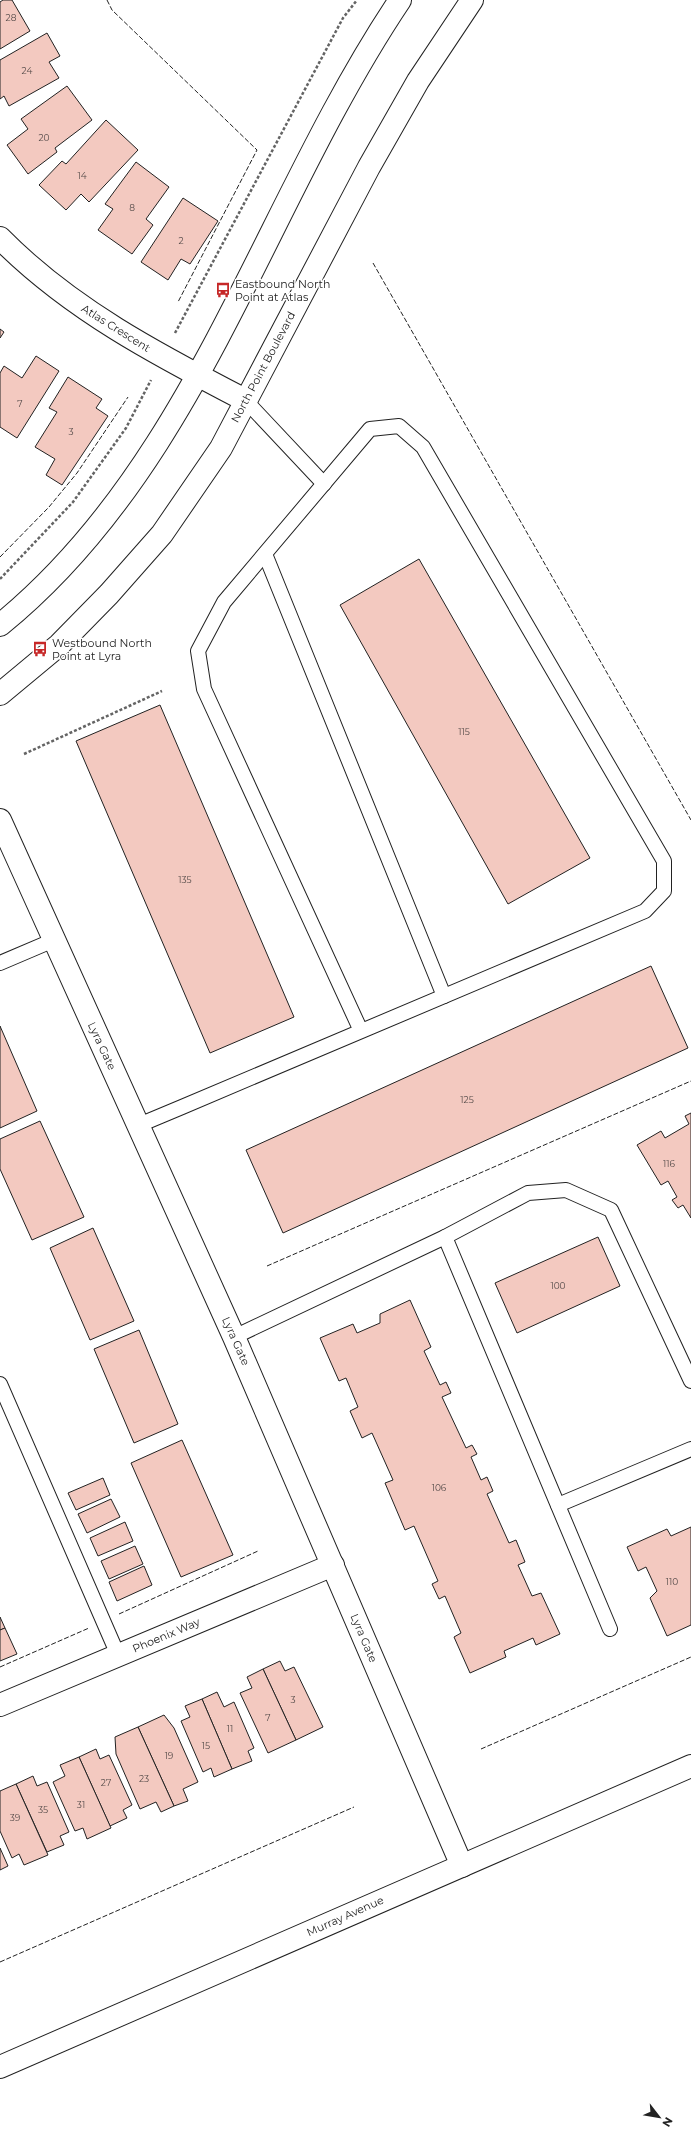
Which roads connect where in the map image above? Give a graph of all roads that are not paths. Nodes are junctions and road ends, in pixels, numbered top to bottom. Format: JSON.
{"nodes":[{"id":1,"x":400,"y":0,"type":"edge"},
{"id":2,"x":472,"y":0,"type":"edge"},
{"id":3,"x":0,"y":238,"type":"edge"},
{"id":4,"x":197,"y":376,"type":"junction"},
{"id":5,"x":245,"y":400,"type":"junction"},
{"id":6,"x":324,"y":484,"type":"junction"},
{"id":7,"x":265,"y":554,"type":"junction"},
{"id":8,"x":0,"y":624,"type":"edge"},
{"id":9,"x":0,"y":694,"type":"edge"},
{"id":10,"x":0,"y":820,"type":"edge"},
{"id":11,"x":54,"y":940,"type":"junction"},
{"id":12,"x":0,"y":964,"type":"edge"},
{"id":13,"x":444,"y":996,"type":"junction"},
{"id":14,"x":361,"y":1031,"type":"junction"},
{"id":15,"x":139,"y":1125,"type":"junction"},
{"id":16,"x":445,"y":1237,"type":"junction"},
{"id":17,"x":234,"y":1337,"type":"junction"},
{"id":18,"x":691,"y":1381,"type":"edge"},
{"id":19,"x":0,"y":1384,"type":"edge"},
{"id":20,"x":691,"y":1449,"type":"edge"},
{"id":21,"x":558,"y":1505,"type":"junction"},
{"id":22,"x":333,"y":1565,"type":"junction"},
{"id":23,"x":610,"y":1629,"type":"dead end"},
{"id":24,"x":118,"y":1655,"type":"junction"},
{"id":25,"x":0,"y":1705,"type":"edge"},
{"id":26,"x":691,"y":1766,"type":"edge"},
{"id":27,"x":462,"y":1866,"type":"junction"},
{"id":28,"x":0,"y":2067,"type":"edge"}],
"edges":[{"from":1,"to":4,"type":"street"},
{"from":2,"to":5,"type":"street","name":"North Point Boulevard"},
{"from":3,"to":4,"type":"street","name":"Atlas Crescent"},
{"from":4,"to":5,"type":"street","name":"Atlas Crescent"},
{"from":4,"to":8,"type":"street"},
{"from":5,"to":6,"type":"lane"},
{"from":5,"to":9,"type":"street","name":"North Point Boulevard"},
{"from":6,"to":7,"type":"lane"},
{"from":6,"to":13,"type":"lane"},
{"from":7,"to":13,"type":"lane"},
{"from":7,"to":14,"type":"lane"},
{"from":10,"to":11,"type":"street","name":"Lyra Gate"},
{"from":11,"to":12,"type":"lane"},
{"from":11,"to":15,"type":"street","name":"Lyra Gate"},
{"from":13,"to":14,"type":"lane"},
{"from":14,"to":15,"type":"lane"},
{"from":15,"to":17,"type":"street","name":"Lyra Gate"},
{"from":16,"to":17,"type":"lane"},
{"from":16,"to":18,"type":"lane"},
{"from":16,"to":21,"type":"lane"},
{"from":17,"to":22,"type":"street","name":"Lyra Gate"},
{"from":19,"to":24,"type":"lane"},
{"from":20,"to":21,"type":"lane"},
{"from":21,"to":23,"type":"lane"},
{"from":22,"to":24,"type":"street","name":"Phoenix Way"},
{"from":22,"to":27,"type":"street","name":"Lyra Gate"},
{"from":24,"to":25,"type":"street","name":"Phoenix Way"},
{"from":26,"to":27,"type":"street","name":"Murray Avenue"},
{"from":27,"to":28,"type":"street","name":"Murray Avenue"}]}
